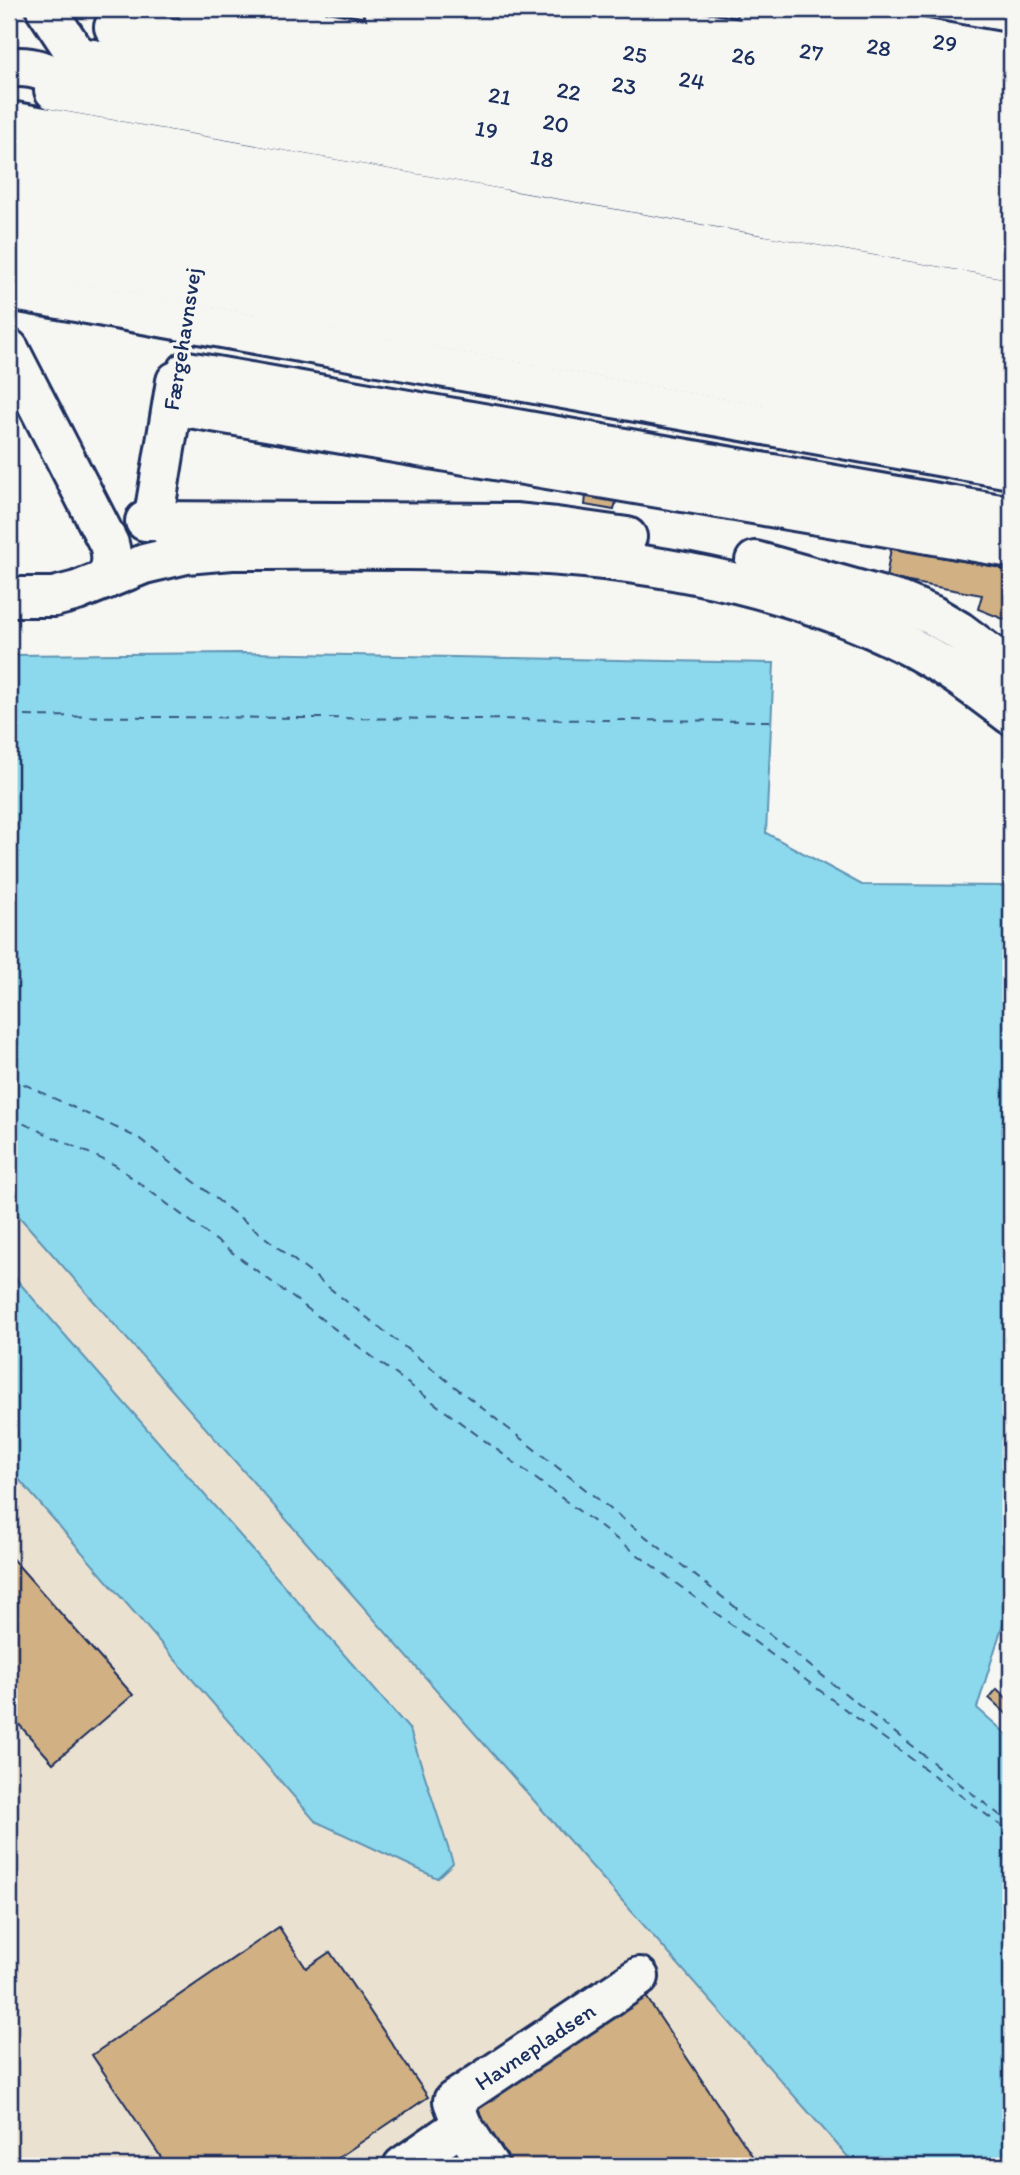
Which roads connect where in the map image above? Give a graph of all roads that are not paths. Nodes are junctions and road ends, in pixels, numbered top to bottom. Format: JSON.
{"nodes":[{"id":1,"x":46,"y":9,"type":"edge"},
{"id":2,"x":197,"y":9,"type":"edge"},
{"id":3,"x":291,"y":9,"type":"edge"},
{"id":4,"x":383,"y":9,"type":"edge"},
{"id":5,"x":477,"y":9,"type":"edge"},
{"id":6,"x":570,"y":9,"type":"edge"},
{"id":7,"x":665,"y":9,"type":"edge"},
{"id":8,"x":756,"y":9,"type":"edge"},
{"id":9,"x":846,"y":9,"type":"edge"},
{"id":10,"x":1011,"y":41,"type":"edge"},
{"id":11,"x":1011,"y":54,"type":"edge"},
{"id":12,"x":9,"y":68,"type":"edge"},
{"id":13,"x":1011,"y":71,"type":"edge"},
{"id":14,"x":1011,"y":88,"type":"edge"},
{"id":15,"x":1011,"y":104,"type":"edge"},
{"id":16,"x":1011,"y":120,"type":"edge"},
{"id":17,"x":1011,"y":137,"type":"edge"},
{"id":18,"x":11,"y":142,"type":"edge"},
{"id":19,"x":1011,"y":154,"type":"edge"},
{"id":20,"x":1011,"y":170,"type":"edge"},
{"id":21,"x":9,"y":186,"type":"edge"},
{"id":22,"x":1011,"y":187,"type":"edge"},
{"id":23,"x":168,"y":194,"type":"edge"},
{"id":24,"x":9,"y":202,"type":"edge"},
{"id":25,"x":1011,"y":204,"type":"edge"},
{"id":26,"x":9,"y":219,"type":"edge"},
{"id":27,"x":1011,"y":223,"type":"edge"},
{"id":28,"x":9,"y":235,"type":"edge"},
{"id":29,"x":1011,"y":242,"type":"edge"},
{"id":30,"x":9,"y":252,"type":"edge"},
{"id":31,"x":1011,"y":260,"type":"edge"},
{"id":32,"x":9,"y":268,"type":"edge"},
{"id":33,"x":1011,"y":283,"type":"edge"},
{"id":34,"x":9,"y":290,"type":"edge"},
{"id":35,"x":1011,"y":299,"type":"edge"},
{"id":36,"x":1011,"y":316,"type":"edge"},
{"id":37,"x":1011,"y":332,"type":"edge"},
{"id":38,"x":9,"y":349,"type":"edge"},
{"id":39,"x":1011,"y":349,"type":"edge"},
{"id":40,"x":1011,"y":368,"type":"edge"},
{"id":41,"x":1011,"y":381,"type":"edge"},
{"id":42,"x":1011,"y":398,"type":"edge"},
{"id":43,"x":1011,"y":414,"type":"edge"},
{"id":44,"x":1011,"y":431,"type":"edge"},
{"id":45,"x":1011,"y":447,"type":"edge"},
{"id":46,"x":1011,"y":469,"type":"edge"},
{"id":47,"x":1011,"y":485,"type":"edge"},
{"id":48,"x":1011,"y":502,"type":"edge"},
{"id":49,"x":1011,"y":516,"type":"edge"},
{"id":50,"x":145,"y":521,"type":"junction"},
{"id":51,"x":1011,"y":534,"type":"edge"},
{"id":52,"x":1011,"y":548,"type":"edge"},
{"id":53,"x":207,"y":552,"type":"junction"},
{"id":54,"x":105,"y":580,"type":"junction"},
{"id":55,"x":9,"y":597,"type":"edge"},
{"id":56,"x":1011,"y":670,"type":"edge"},
{"id":57,"x":1011,"y":715,"type":"edge"},
{"id":58,"x":639,"y":1977,"type":"dead end"},
{"id":59,"x":462,"y":2125,"type":"junction"},
{"id":60,"x":403,"y":2166,"type":"edge"},
{"id":61,"x":489,"y":2166,"type":"edge"}],
"edges":[{"from":1,"to":23,"type":"street"},
{"from":2,"to":19,"type":"street","name":"23"},
{"from":3,"to":17,"type":"street","name":"24"},
{"from":4,"to":16,"type":"street","name":"25"},
{"from":5,"to":15,"type":"street","name":"26"},
{"from":6,"to":14,"type":"street","name":"27"},
{"from":7,"to":13,"type":"street","name":"28"},
{"from":8,"to":11,"type":"street","name":"29"},
{"from":9,"to":10,"type":"street"},
{"from":12,"to":23,"type":"street"},
{"from":18,"to":23,"type":"street"},
{"from":18,"to":23,"type":"street"},
{"from":18,"to":23,"type":"street"},
{"from":20,"to":23,"type":"street","name":"22"},
{"from":21,"to":23,"type":"street"},
{"from":22,"to":23,"type":"street","name":"21"},
{"from":23,"to":24,"type":"street"},
{"from":23,"to":25,"type":"street","name":"20"},
{"from":23,"to":26,"type":"street"},
{"from":23,"to":27,"type":"street","name":"19"},
{"from":23,"to":28,"type":"street"},
{"from":23,"to":29,"type":"street","name":"18"},
{"from":23,"to":30,"type":"street"},
{"from":23,"to":31,"type":"street"},
{"from":23,"to":32,"type":"street"},
{"from":23,"to":33,"type":"street"},
{"from":23,"to":34,"type":"street"},
{"from":23,"to":35,"type":"street"},
{"from":23,"to":36,"type":"street"},
{"from":23,"to":37,"type":"street"},
{"from":23,"to":39,"type":"street"},
{"from":23,"to":40,"type":"street"},
{"from":23,"to":41,"type":"street"},
{"from":23,"to":42,"type":"street"},
{"from":23,"to":43,"type":"street"},
{"from":23,"to":44,"type":"street"},
{"from":23,"to":45,"type":"street"},
{"from":23,"to":46,"type":"street"},
{"from":23,"to":47,"type":"street"},
{"from":23,"to":48,"type":"street"},
{"from":23,"to":49,"type":"street"},
{"from":23,"to":50,"type":"street"},
{"from":23,"to":51,"type":"street"},
{"from":23,"to":52,"type":"street"},
{"from":23,"to":53,"type":"street","name":"Færgehavnsvej"},
{"from":38,"to":54,"type":"street"},
{"from":50,"to":54,"type":"street"},
{"from":50,"to":56,"type":"street"},
{"from":53,"to":54,"type":"street"},
{"from":53,"to":57,"type":"street"},
{"from":54,"to":55,"type":"street"},
{"from":58,"to":59,"type":"street","name":"Havnepladsen"},
{"from":59,"to":60,"type":"street"},
{"from":59,"to":61,"type":"street"}]}
